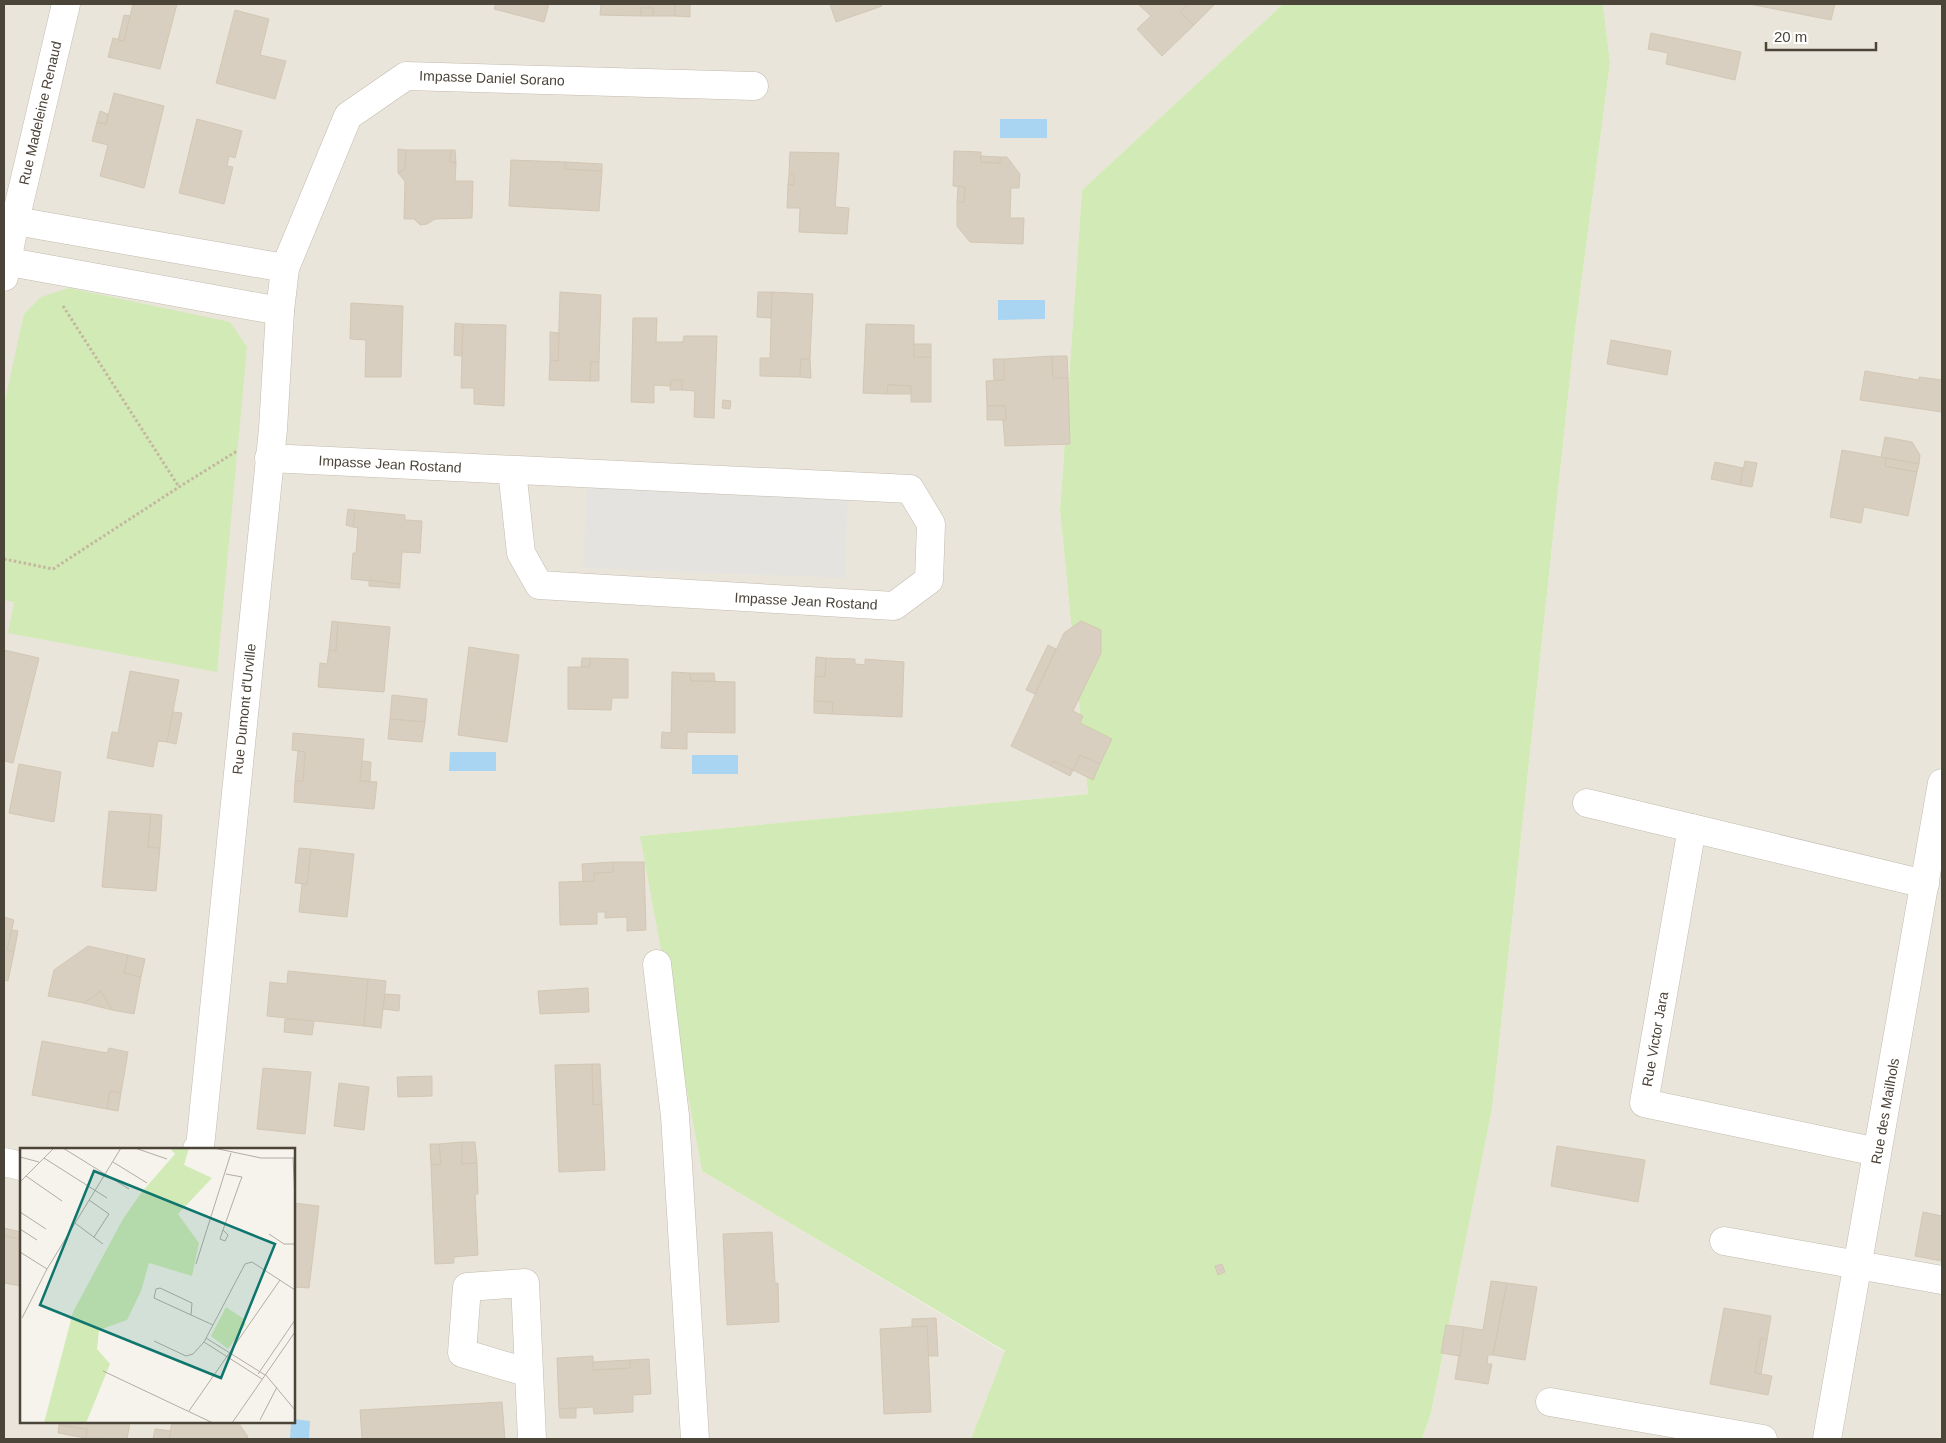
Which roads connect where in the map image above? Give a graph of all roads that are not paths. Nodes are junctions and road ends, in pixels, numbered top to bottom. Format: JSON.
{"nodes":[{"id":1,"x":66,"y":4,"type":"edge"},
{"id":2,"x":754,"y":86,"type":"dead end"},
{"id":3,"x":9,"y":220,"type":"edge"},
{"id":4,"x":5,"y":266,"type":"edge"},
{"id":5,"x":285,"y":268,"type":"junction"},
{"id":6,"x":280,"y":311,"type":"junction"},
{"id":7,"x":269,"y":458,"type":"junction"},
{"id":8,"x":512,"y":470,"type":"junction"},
{"id":9,"x":1942,"y":783,"type":"edge"},
{"id":10,"x":1587,"y":804,"type":"dead end"},
{"id":11,"x":1692,"y":828,"type":"junction"},
{"id":12,"x":1924,"y":884,"type":"junction"},
{"id":13,"x":656,"y":964,"type":"dead end"},
{"id":14,"x":198,"y":1148,"type":"edge"},
{"id":15,"x":1877,"y":1152,"type":"junction"},
{"id":16,"x":4,"y":1162,"type":"edge"},
{"id":17,"x":20,"y":1166,"type":"edge"},
{"id":18,"x":1724,"y":1241,"type":"dead end"},
{"id":19,"x":1858,"y":1265,"type":"junction"},
{"id":20,"x":1942,"y":1280,"type":"edge"},
{"id":21,"x":529,"y":1373,"type":"dead end"},
{"id":22,"x":1550,"y":1402,"type":"dead end"},
{"id":23,"x":532,"y":1439,"type":"edge"},
{"id":24,"x":696,"y":1439,"type":"edge"},
{"id":25,"x":1763,"y":1439,"type":"edge"},
{"id":26,"x":1827,"y":1439,"type":"edge"}],
"edges":[{"from":1,"to":3,"type":"street","name":"Rue Madeleine Renaud"},
{"from":2,"to":5,"type":"street","name":"Impasse Daniel Sorano"},
{"from":3,"to":4,"type":"street","name":"Rue Madeleine Renaud"},
{"from":3,"to":5,"type":"street"},
{"from":4,"to":6,"type":"street"},
{"from":5,"to":6,"type":"street","name":"Rue Dumont d'Urville"},
{"from":6,"to":7,"type":"street","name":"Rue Dumont d'Urville"},
{"from":7,"to":8,"type":"street","name":"Impasse Jean Rostand"},
{"from":7,"to":14,"type":"street","name":"Rue Dumont d'Urville"},
{"from":8,"to":8,"type":"street","name":"Impasse Jean Rostand"},
{"from":9,"to":12,"type":"street","name":"Rue des Mailhols"},
{"from":10,"to":11,"type":"street"},
{"from":11,"to":12,"type":"street"},
{"from":11,"to":15,"type":"street","name":"Rue Victor Jara"},
{"from":12,"to":15,"type":"street","name":"Rue des Mailhols"},
{"from":13,"to":24,"type":"street"},
{"from":15,"to":19,"type":"street","name":"Rue des Mailhols"},
{"from":16,"to":17,"type":"street"},
{"from":18,"to":19,"type":"street"},
{"from":19,"to":20,"type":"street"},
{"from":19,"to":26,"type":"street","name":"Rue des Mailhols"},
{"from":21,"to":23,"type":"street"},
{"from":22,"to":25,"type":"street"}]}
